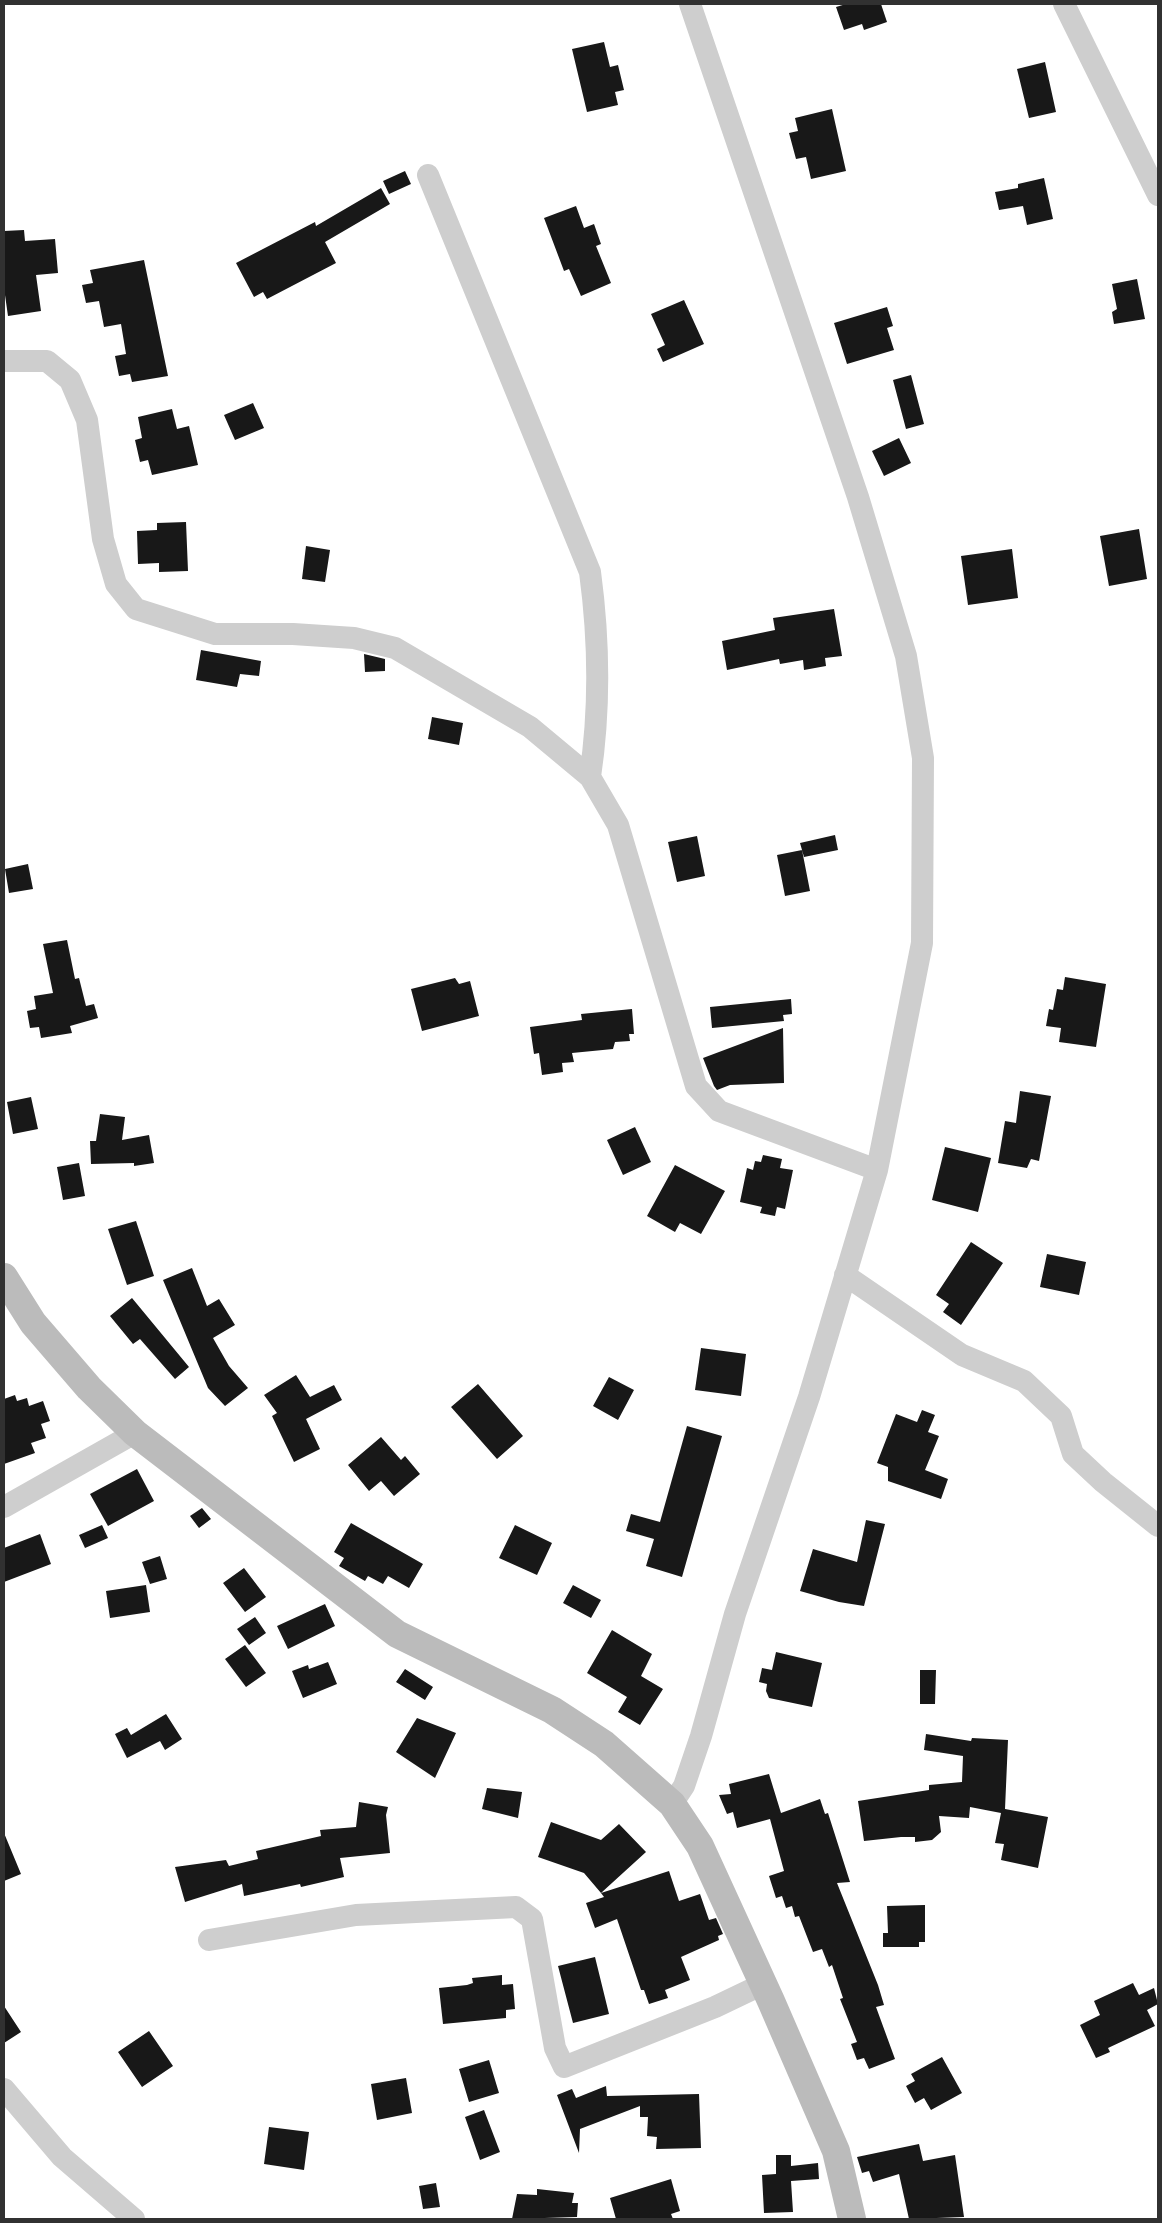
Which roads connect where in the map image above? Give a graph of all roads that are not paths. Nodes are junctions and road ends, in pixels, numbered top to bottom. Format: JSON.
{"nodes":[{"id":1,"x":690,"y":4,"type":"edge"},
{"id":2,"x":1064,"y":4,"type":"edge"},
{"id":3,"x":428,"y":176,"type":"dead end"},
{"id":4,"x":1158,"y":195,"type":"edge"},
{"id":5,"x":4,"y":361,"type":"edge"},
{"id":6,"x":590,"y":777,"type":"junction"},
{"id":7,"x":877,"y":1170,"type":"junction"},
{"id":8,"x":845,"y":1275,"type":"junction"},
{"id":9,"x":4,"y":1277,"type":"edge"},
{"id":10,"x":135,"y":1433,"type":"junction"},
{"id":11,"x":4,"y":1508,"type":"edge"},
{"id":12,"x":1158,"y":1526,"type":"edge"},
{"id":13,"x":672,"y":1804,"type":"junction"},
{"id":14,"x":209,"y":1940,"type":"dead end"},
{"id":15,"x":763,"y":1984,"type":"junction"},
{"id":16,"x":4,"y":2089,"type":"edge"},
{"id":17,"x":134,"y":2219,"type":"edge"},
{"id":18,"x":852,"y":2219,"type":"edge"}],
"edges":[{"from":1,"to":7,"type":"street"},
{"from":2,"to":4,"type":"street"},
{"from":3,"to":6,"type":"street"},
{"from":5,"to":6,"type":"street"},
{"from":6,"to":7,"type":"street"},
{"from":7,"to":8,"type":"street"},
{"from":8,"to":12,"type":"street"},
{"from":8,"to":13,"type":"street"},
{"from":9,"to":10,"type":"street"},
{"from":10,"to":11,"type":"street"},
{"from":10,"to":13,"type":"street"},
{"from":13,"to":15,"type":"street"},
{"from":14,"to":15,"type":"street"},
{"from":15,"to":18,"type":"street"},
{"from":16,"to":17,"type":"street"}]}
